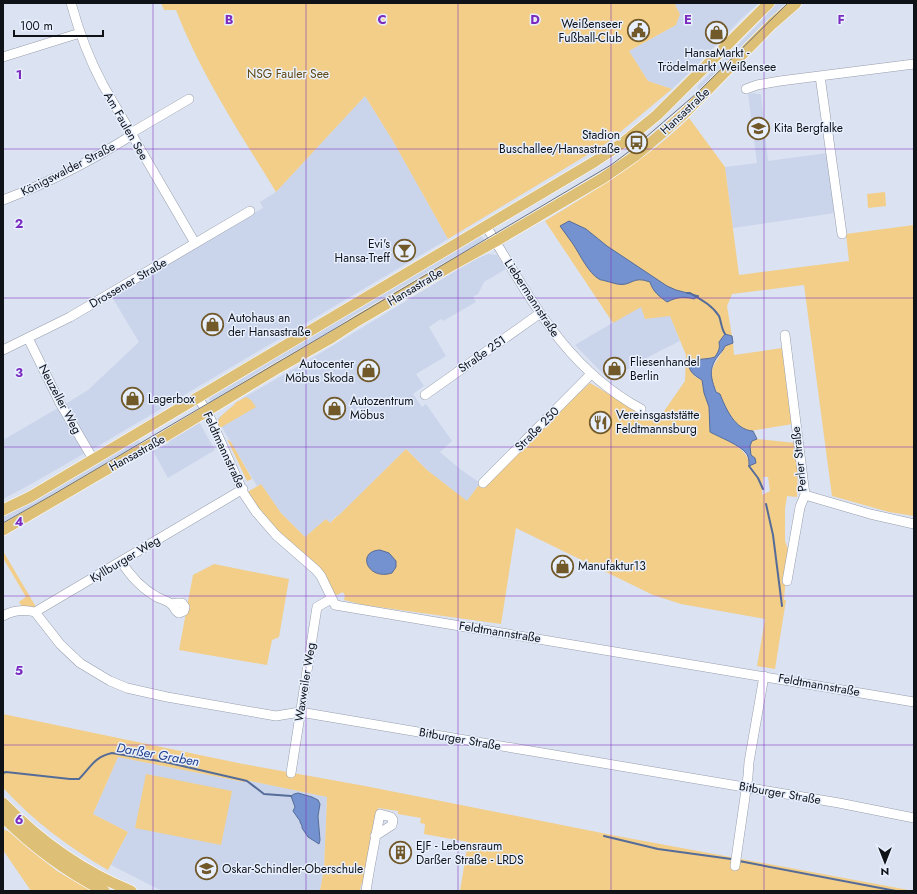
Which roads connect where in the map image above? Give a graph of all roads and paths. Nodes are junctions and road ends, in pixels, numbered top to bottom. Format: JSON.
{"nodes":[{"id":1,"x":71,"y":3,"type":"edge"},
{"id":2,"x":769,"y":3,"type":"edge"},
{"id":3,"x":796,"y":3,"type":"edge"},
{"id":4,"x":80,"y":33,"type":"junction"},
{"id":5,"x":3,"y":57,"type":"edge"},
{"id":6,"x":914,"y":64,"type":"edge"},
{"id":7,"x":820,"y":76,"type":"junction"},
{"id":8,"x":746,"y":89,"type":"dead end"},
{"id":9,"x":189,"y":99,"type":"dead end"},
{"id":10,"x":131,"y":134,"type":"junction"},
{"id":11,"x":3,"y":200,"type":"edge"},
{"id":12,"x":250,"y":211,"type":"dead end"},
{"id":13,"x":486,"y":226,"type":"junction"},
{"id":14,"x":842,"y":234,"type":"dead end"},
{"id":15,"x":496,"y":241,"type":"junction"},
{"id":16,"x":195,"y":243,"type":"junction"},
{"id":17,"x":539,"y":314,"type":"junction"},
{"id":18,"x":785,"y":335,"type":"dead end"},
{"id":19,"x":28,"y":338,"type":"junction"},
{"id":20,"x":3,"y":350,"type":"edge"},
{"id":21,"x":591,"y":374,"type":"junction"},
{"id":22,"x":425,"y":395,"type":"dead end"},
{"id":23,"x":197,"y":397,"type":"junction"},
{"id":24,"x":641,"y":409,"type":"dead end"},
{"id":25,"x":207,"y":411,"type":"junction"},
{"id":26,"x":93,"y":459,"type":"junction"},
{"id":27,"x":483,"y":483,"type":"dead end"},
{"id":28,"x":243,"y":489,"type":"junction"},
{"id":29,"x":805,"y":494,"type":"junction"},
{"id":30,"x":3,"y":510,"type":"edge"},
{"id":31,"x":914,"y":524,"type":"edge"},
{"id":32,"x":3,"y":530,"type":"edge"},
{"id":33,"x":120,"y":561,"type":"junction"},
{"id":34,"x":787,"y":581,"type":"dead end"},
{"id":35,"x":331,"y":599,"type":"junction"},
{"id":36,"x":172,"y":604,"type":"dead end"},
{"id":37,"x":35,"y":612,"type":"junction"},
{"id":38,"x":3,"y":616,"type":"edge"},
{"id":39,"x":764,"y":676,"type":"junction"},
{"id":40,"x":914,"y":702,"type":"edge"},
{"id":41,"x":300,"y":712,"type":"junction"},
{"id":42,"x":291,"y":773,"type":"dead end"},
{"id":43,"x":747,"y":788,"type":"junction"},
{"id":44,"x":4,"y":810,"type":"edge"},
{"id":45,"x":914,"y":818,"type":"edge"},
{"id":46,"x":376,"y":836,"type":"dead end"},
{"id":47,"x":735,"y":866,"type":"dead end"},
{"id":48,"x":104,"y":891,"type":"edge"},
{"id":49,"x":131,"y":891,"type":"edge"},
{"id":50,"x":366,"y":891,"type":"edge"}],
"edges":[{"from":1,"to":4,"type":"street","name":"Am Faulen See"},
{"from":2,"to":13,"type":"main road","name":"Hansastraße"},
{"from":3,"to":15,"type":"main road","name":"Hansastraße"},
{"from":4,"to":5,"type":"street"},
{"from":4,"to":10,"type":"street","name":"Am Faulen See"},
{"from":6,"to":7,"type":"street"},
{"from":7,"to":8,"type":"street"},
{"from":7,"to":14,"type":"street"},
{"from":9,"to":10,"type":"street","name":"Königswalder Straße"},
{"from":10,"to":11,"type":"street","name":"Königswalder Straße"},
{"from":10,"to":16,"type":"street","name":"Am Faulen See"},
{"from":12,"to":16,"type":"street","name":"Drossener Straße"},
{"from":13,"to":15,"type":"street","name":"Liebermannstraße"},
{"from":13,"to":23,"type":"main road","name":"Hansastraße"},
{"from":15,"to":17,"type":"street","name":"Liebermannstraße"},
{"from":15,"to":25,"type":"main road","name":"Hansastraße"},
{"from":16,"to":19,"type":"street","name":"Drossener Straße"},
{"from":17,"to":21,"type":"street","name":"Liebermannstraße"},
{"from":17,"to":22,"type":"street","name":"Straße 251"},
{"from":18,"to":29,"type":"street","name":"Perler Straße"},
{"from":19,"to":20,"type":"street","name":"Drossener Straße"},
{"from":19,"to":26,"type":"street","name":"Neuzeller Weg"},
{"from":21,"to":24,"type":"street","name":"Liebermannstraße"},
{"from":21,"to":27,"type":"street","name":"Straße 250"},
{"from":23,"to":25,"type":"street","name":"Feldtmannstraße"},
{"from":23,"to":26,"type":"main road","name":"Hansastraße"},
{"from":25,"to":28,"type":"street","name":"Feldtmannstraße"},
{"from":25,"to":32,"type":"main road","name":"Hansastraße"},
{"from":26,"to":30,"type":"main road","name":"Hansastraße"},
{"from":28,"to":33,"type":"street","name":"Kyllburger Weg"},
{"from":28,"to":35,"type":"street","name":"Feldtmannstraße"},
{"from":29,"to":31,"type":"street"},
{"from":29,"to":34,"type":"street","name":"Perler Straße"},
{"from":33,"to":36,"type":"street"},
{"from":33,"to":37,"type":"street","name":"Kyllburger Weg"},
{"from":35,"to":39,"type":"street","name":"Feldtmannstraße"},
{"from":35,"to":41,"type":"street","name":"Waxweiler Weg"},
{"from":37,"to":38,"type":"street"},
{"from":37,"to":41,"type":"street","name":"Bitburger Straße"},
{"from":39,"to":40,"type":"street","name":"Feldtmannstraße"},
{"from":39,"to":43,"type":"street"},
{"from":41,"to":42,"type":"street","name":"Waxweiler Weg"},
{"from":41,"to":43,"type":"street","name":"Bitburger Straße"},
{"from":43,"to":45,"type":"street","name":"Bitburger Straße"},
{"from":43,"to":47,"type":"street"},
{"from":44,"to":48,"type":"main road"},
{"from":44,"to":49,"type":"main road"},
{"from":46,"to":50,"type":"street"}]}
